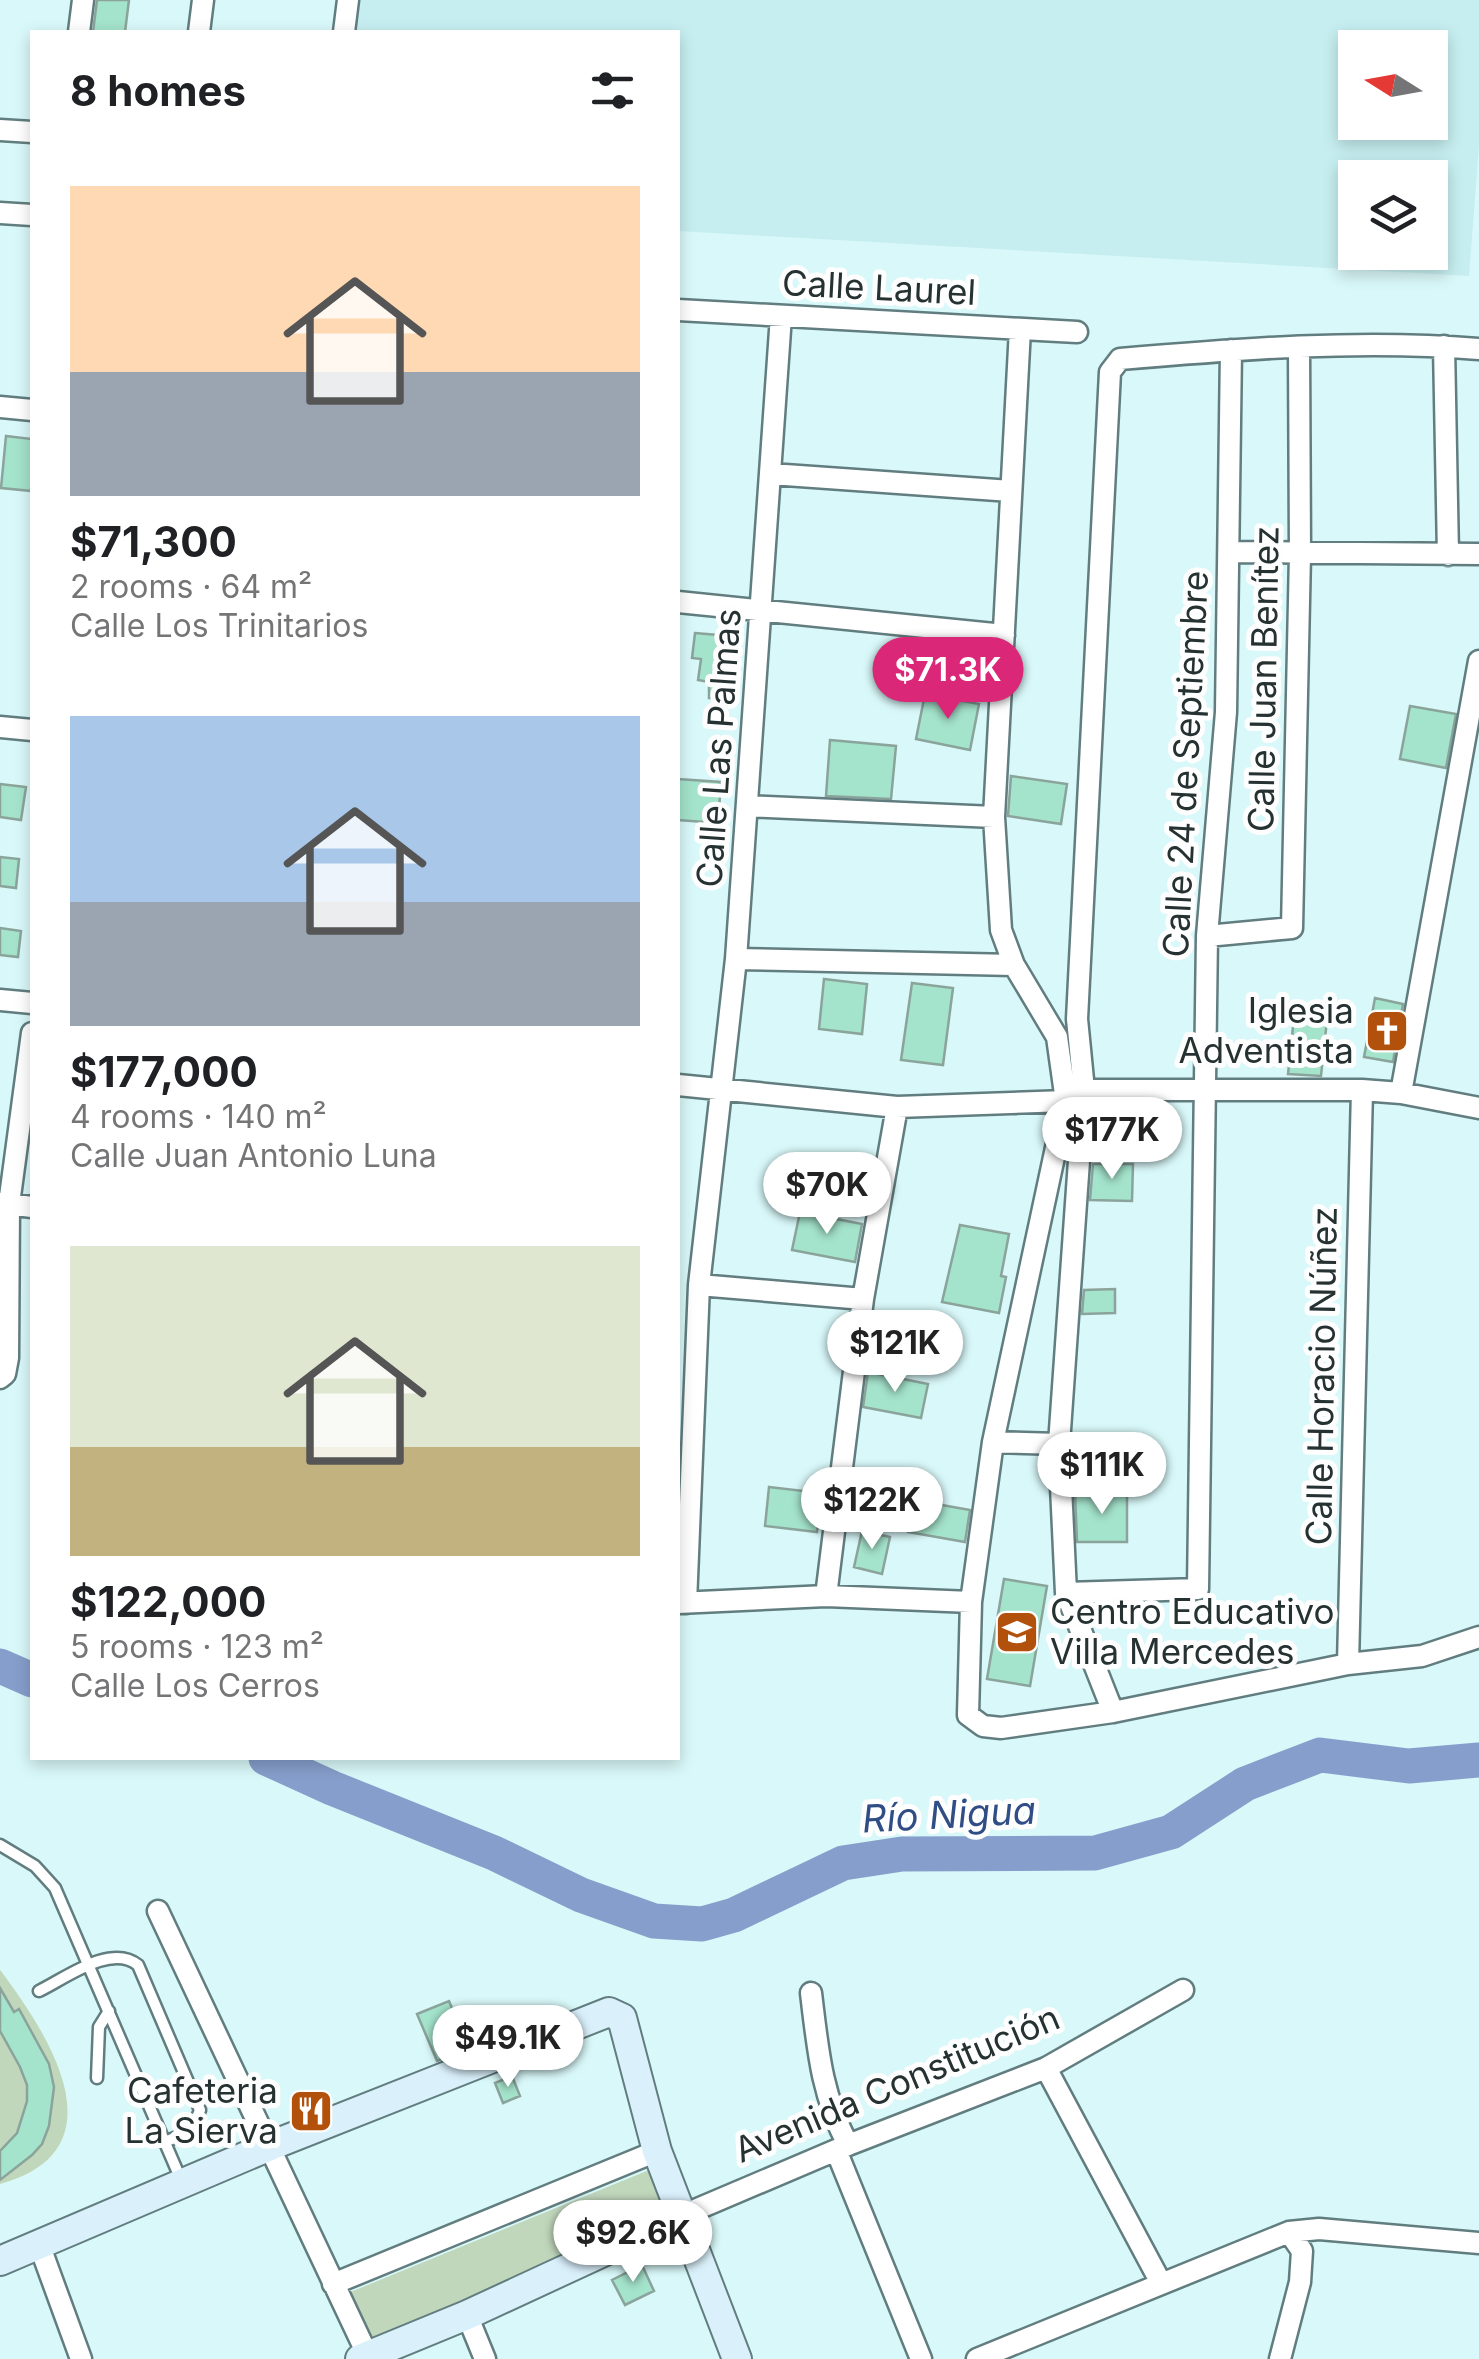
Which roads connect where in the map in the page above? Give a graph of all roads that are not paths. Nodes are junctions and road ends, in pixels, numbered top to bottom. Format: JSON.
{"nodes":[{"id":1,"x":83,"y":0,"type":"edge"},
{"id":2,"x":203,"y":0,"type":"edge"},
{"id":3,"x":348,"y":0,"type":"edge"},
{"id":4,"x":79,"y":30,"type":"edge"},
{"id":5,"x":200,"y":30,"type":"edge"},
{"id":6,"x":344,"y":30,"type":"edge"},
{"id":7,"x":0,"y":130,"type":"edge"},
{"id":8,"x":30,"y":132,"type":"edge"},
{"id":9,"x":0,"y":213,"type":"edge"},
{"id":10,"x":30,"y":215,"type":"edge"},
{"id":11,"x":680,"y":310,"type":"edge"},
{"id":12,"x":781,"y":316,"type":"junction"},
{"id":13,"x":1020,"y":328,"type":"junction"},
{"id":14,"x":1077,"y":332,"type":"dead end"},
{"id":15,"x":1444,"y":346,"type":"junction"},
{"id":16,"x":1300,"y":347,"type":"junction"},
{"id":17,"x":1479,"y":349,"type":"edge"},
{"id":18,"x":1231,"y":350,"type":"junction"},
{"id":19,"x":0,"y":407,"type":"edge"},
{"id":20,"x":30,"y":410,"type":"edge"},
{"id":21,"x":771,"y":474,"type":"junction"},
{"id":22,"x":1010,"y":491,"type":"junction"},
{"id":23,"x":1231,"y":552,"type":"junction"},
{"id":24,"x":1300,"y":554,"type":"junction"},
{"id":25,"x":1479,"y":554,"type":"edge"},
{"id":26,"x":1448,"y":555,"type":"junction"},
{"id":27,"x":680,"y":602,"type":"edge"},
{"id":28,"x":761,"y":612,"type":"junction"},
{"id":29,"x":1004,"y":634,"type":"junction"},
{"id":30,"x":1479,"y":663,"type":"edge"},
{"id":31,"x":0,"y":727,"type":"edge"},
{"id":32,"x":30,"y":730,"type":"edge"},
{"id":33,"x":747,"y":806,"type":"junction"},
{"id":34,"x":994,"y":817,"type":"junction"},
{"id":35,"x":1207,"y":936,"type":"junction"},
{"id":36,"x":736,"y":959,"type":"junction"},
{"id":37,"x":1014,"y":966,"type":"junction"},
{"id":38,"x":0,"y":1000,"type":"edge"},
{"id":39,"x":30,"y":1003,"type":"edge"},
{"id":40,"x":30,"y":1046,"type":"edge"},
{"id":41,"x":680,"y":1085,"type":"edge"},
{"id":42,"x":1205,"y":1088,"type":"junction"},
{"id":43,"x":720,"y":1090,"type":"junction"},
{"id":44,"x":1362,"y":1090,"type":"junction"},
{"id":45,"x":1402,"y":1094,"type":"junction"},
{"id":46,"x":1074,"y":1096,"type":"junction"},
{"id":47,"x":896,"y":1107,"type":"junction"},
{"id":48,"x":1479,"y":1108,"type":"edge"},
{"id":49,"x":4,"y":1203,"type":"edge"},
{"id":50,"x":30,"y":1207,"type":"edge"},
{"id":51,"x":699,"y":1285,"type":"junction"},
{"id":52,"x":863,"y":1299,"type":"junction"},
{"id":53,"x":0,"y":1378,"type":"edge"},
{"id":54,"x":992,"y":1442,"type":"junction"},
{"id":55,"x":1059,"y":1444,"type":"junction"},
{"id":56,"x":1066,"y":1593,"type":"junction"},
{"id":57,"x":826,"y":1596,"type":"junction"},
{"id":58,"x":971,"y":1602,"type":"junction"},
{"id":59,"x":682,"y":1603,"type":"edge"},
{"id":60,"x":1479,"y":1637,"type":"edge"},
{"id":61,"x":1348,"y":1664,"type":"junction"},
{"id":62,"x":1113,"y":1712,"type":"junction"},
{"id":63,"x":0,"y":1845,"type":"edge"},
{"id":64,"x":158,"y":1911,"type":"dead end"},
{"id":65,"x":90,"y":1966,"type":"junction"},
{"id":66,"x":1183,"y":1990,"type":"dead end"},
{"id":67,"x":38,"y":1991,"type":"dead end"},
{"id":68,"x":811,"y":1993,"type":"dead end"},
{"id":69,"x":109,"y":2011,"type":"junction"},
{"id":70,"x":1046,"y":2068,"type":"junction"},
{"id":71,"x":97,"y":2078,"type":"dead end"},
{"id":72,"x":165,"y":2142,"type":"junction"},
{"id":73,"x":270,"y":2146,"type":"junction"},
{"id":74,"x":842,"y":2147,"type":"junction"},
{"id":75,"x":657,"y":2151,"type":"junction"},
{"id":76,"x":182,"y":2182,"type":"junction"},
{"id":77,"x":681,"y":2216,"type":"junction"},
{"id":78,"x":1288,"y":2232,"type":"junction"},
{"id":79,"x":1479,"y":2243,"type":"edge"},
{"id":80,"x":39,"y":2244,"type":"junction"},
{"id":81,"x":0,"y":2261,"type":"edge"},
{"id":82,"x":1160,"y":2283,"type":"junction"},
{"id":83,"x":333,"y":2284,"type":"junction"},
{"id":84,"x":467,"y":2315,"type":"junction"},
{"id":85,"x":364,"y":2357,"type":"edge"},
{"id":86,"x":81,"y":2359,"type":"edge"},
{"id":87,"x":485,"y":2359,"type":"edge"},
{"id":88,"x":738,"y":2359,"type":"edge"},
{"id":89,"x":921,"y":2359,"type":"edge"},
{"id":90,"x":977,"y":2359,"type":"edge"},
{"id":91,"x":1280,"y":2359,"type":"edge"}],
"edges":[{"from":1,"to":4,"type":"street"},
{"from":2,"to":5,"type":"street"},
{"from":3,"to":6,"type":"street"},
{"from":7,"to":8,"type":"street"},
{"from":9,"to":10,"type":"street"},
{"from":11,"to":12,"type":"street","name":"Calle Laurel"},
{"from":12,"to":13,"type":"street","name":"Calle Laurel"},
{"from":12,"to":21,"type":"street","name":"Calle Las Palmas"},
{"from":13,"to":14,"type":"street","name":"Calle Laurel"},
{"from":13,"to":22,"type":"street"},
{"from":15,"to":16,"type":"street"},
{"from":15,"to":17,"type":"street"},
{"from":15,"to":26,"type":"street"},
{"from":16,"to":18,"type":"street"},
{"from":16,"to":24,"type":"street","name":"Calle Juan Benítez"},
{"from":18,"to":23,"type":"street","name":"Calle 24 de Septiembre"},
{"from":18,"to":46,"type":"street"},
{"from":19,"to":20,"type":"street"},
{"from":21,"to":22,"type":"street"},
{"from":21,"to":28,"type":"street","name":"Calle Las Palmas"},
{"from":22,"to":29,"type":"street"},
{"from":23,"to":24,"type":"street"},
{"from":23,"to":35,"type":"street","name":"Calle 24 de Septiembre"},
{"from":24,"to":26,"type":"street"},
{"from":24,"to":35,"type":"street","name":"Calle Juan Benítez"},
{"from":25,"to":26,"type":"street"},
{"from":27,"to":28,"type":"street"},
{"from":28,"to":29,"type":"street"},
{"from":28,"to":33,"type":"street","name":"Calle Las Palmas"},
{"from":29,"to":34,"type":"street"},
{"from":30,"to":45,"type":"street"},
{"from":31,"to":32,"type":"street"},
{"from":33,"to":34,"type":"street"},
{"from":33,"to":36,"type":"street","name":"Calle Las Palmas"},
{"from":34,"to":37,"type":"street"},
{"from":35,"to":42,"type":"street","name":"Calle 24 de Septiembre"},
{"from":36,"to":37,"type":"street"},
{"from":36,"to":43,"type":"street","name":"Calle Las Palmas"},
{"from":37,"to":46,"type":"street"},
{"from":38,"to":39,"type":"street"},
{"from":40,"to":49,"type":"street"},
{"from":41,"to":43,"type":"street"},
{"from":42,"to":44,"type":"street"},
{"from":42,"to":46,"type":"street"},
{"from":42,"to":56,"type":"street","name":"Calle 24 de Septiembre"},
{"from":43,"to":47,"type":"street"},
{"from":43,"to":51,"type":"street","name":"Calle Las Palmas"},
{"from":44,"to":45,"type":"street"},
{"from":44,"to":61,"type":"street","name":"Calle Horacio Núñez"},
{"from":45,"to":48,"type":"street"},
{"from":46,"to":47,"type":"street"},
{"from":46,"to":54,"type":"street"},
{"from":46,"to":55,"type":"street"},
{"from":47,"to":52,"type":"street"},
{"from":49,"to":50,"type":"street"},
{"from":49,"to":53,"type":"street"},
{"from":51,"to":52,"type":"street"},
{"from":51,"to":59,"type":"street","name":"Calle Las Palmas"},
{"from":52,"to":57,"type":"street"},
{"from":54,"to":55,"type":"street"},
{"from":54,"to":58,"type":"street"},
{"from":55,"to":56,"type":"street"},
{"from":56,"to":62,"type":"street"},
{"from":57,"to":58,"type":"street"},
{"from":57,"to":59,"type":"street"},
{"from":58,"to":62,"type":"street"},
{"from":60,"to":61,"type":"street"},
{"from":61,"to":62,"type":"street"},
{"from":63,"to":65,"type":"lane"},
{"from":64,"to":73,"type":"street"},
{"from":65,"to":67,"type":"lane"},
{"from":65,"to":69,"type":"lane"},
{"from":65,"to":72,"type":"lane"},
{"from":66,"to":70,"type":"street","name":"Avenida Constitución"},
{"from":68,"to":74,"type":"street"},
{"from":69,"to":71,"type":"lane"},
{"from":69,"to":72,"type":"lane"},
{"from":70,"to":74,"type":"street","name":"Avenida Constitución"},
{"from":70,"to":82,"type":"street"},
{"from":72,"to":76,"type":"lane"},
{"from":73,"to":75,"type":"main road"},
{"from":73,"to":76,"type":"main road"},
{"from":73,"to":83,"type":"street"},
{"from":74,"to":77,"type":"street","name":"Avenida Constitución"},
{"from":74,"to":89,"type":"street"},
{"from":75,"to":77,"type":"main road"},
{"from":75,"to":83,"type":"street"},
{"from":76,"to":80,"type":"main road"},
{"from":77,"to":84,"type":"main road","name":"Avenida Constitución"},
{"from":77,"to":88,"type":"main road"},
{"from":78,"to":79,"type":"street"},
{"from":78,"to":82,"type":"street"},
{"from":78,"to":91,"type":"street"},
{"from":80,"to":81,"type":"main road"},
{"from":80,"to":86,"type":"street"},
{"from":82,"to":90,"type":"street"},
{"from":83,"to":85,"type":"street"},
{"from":84,"to":85,"type":"main road","name":"Avenida Constitución"},
{"from":84,"to":87,"type":"street"}]}
